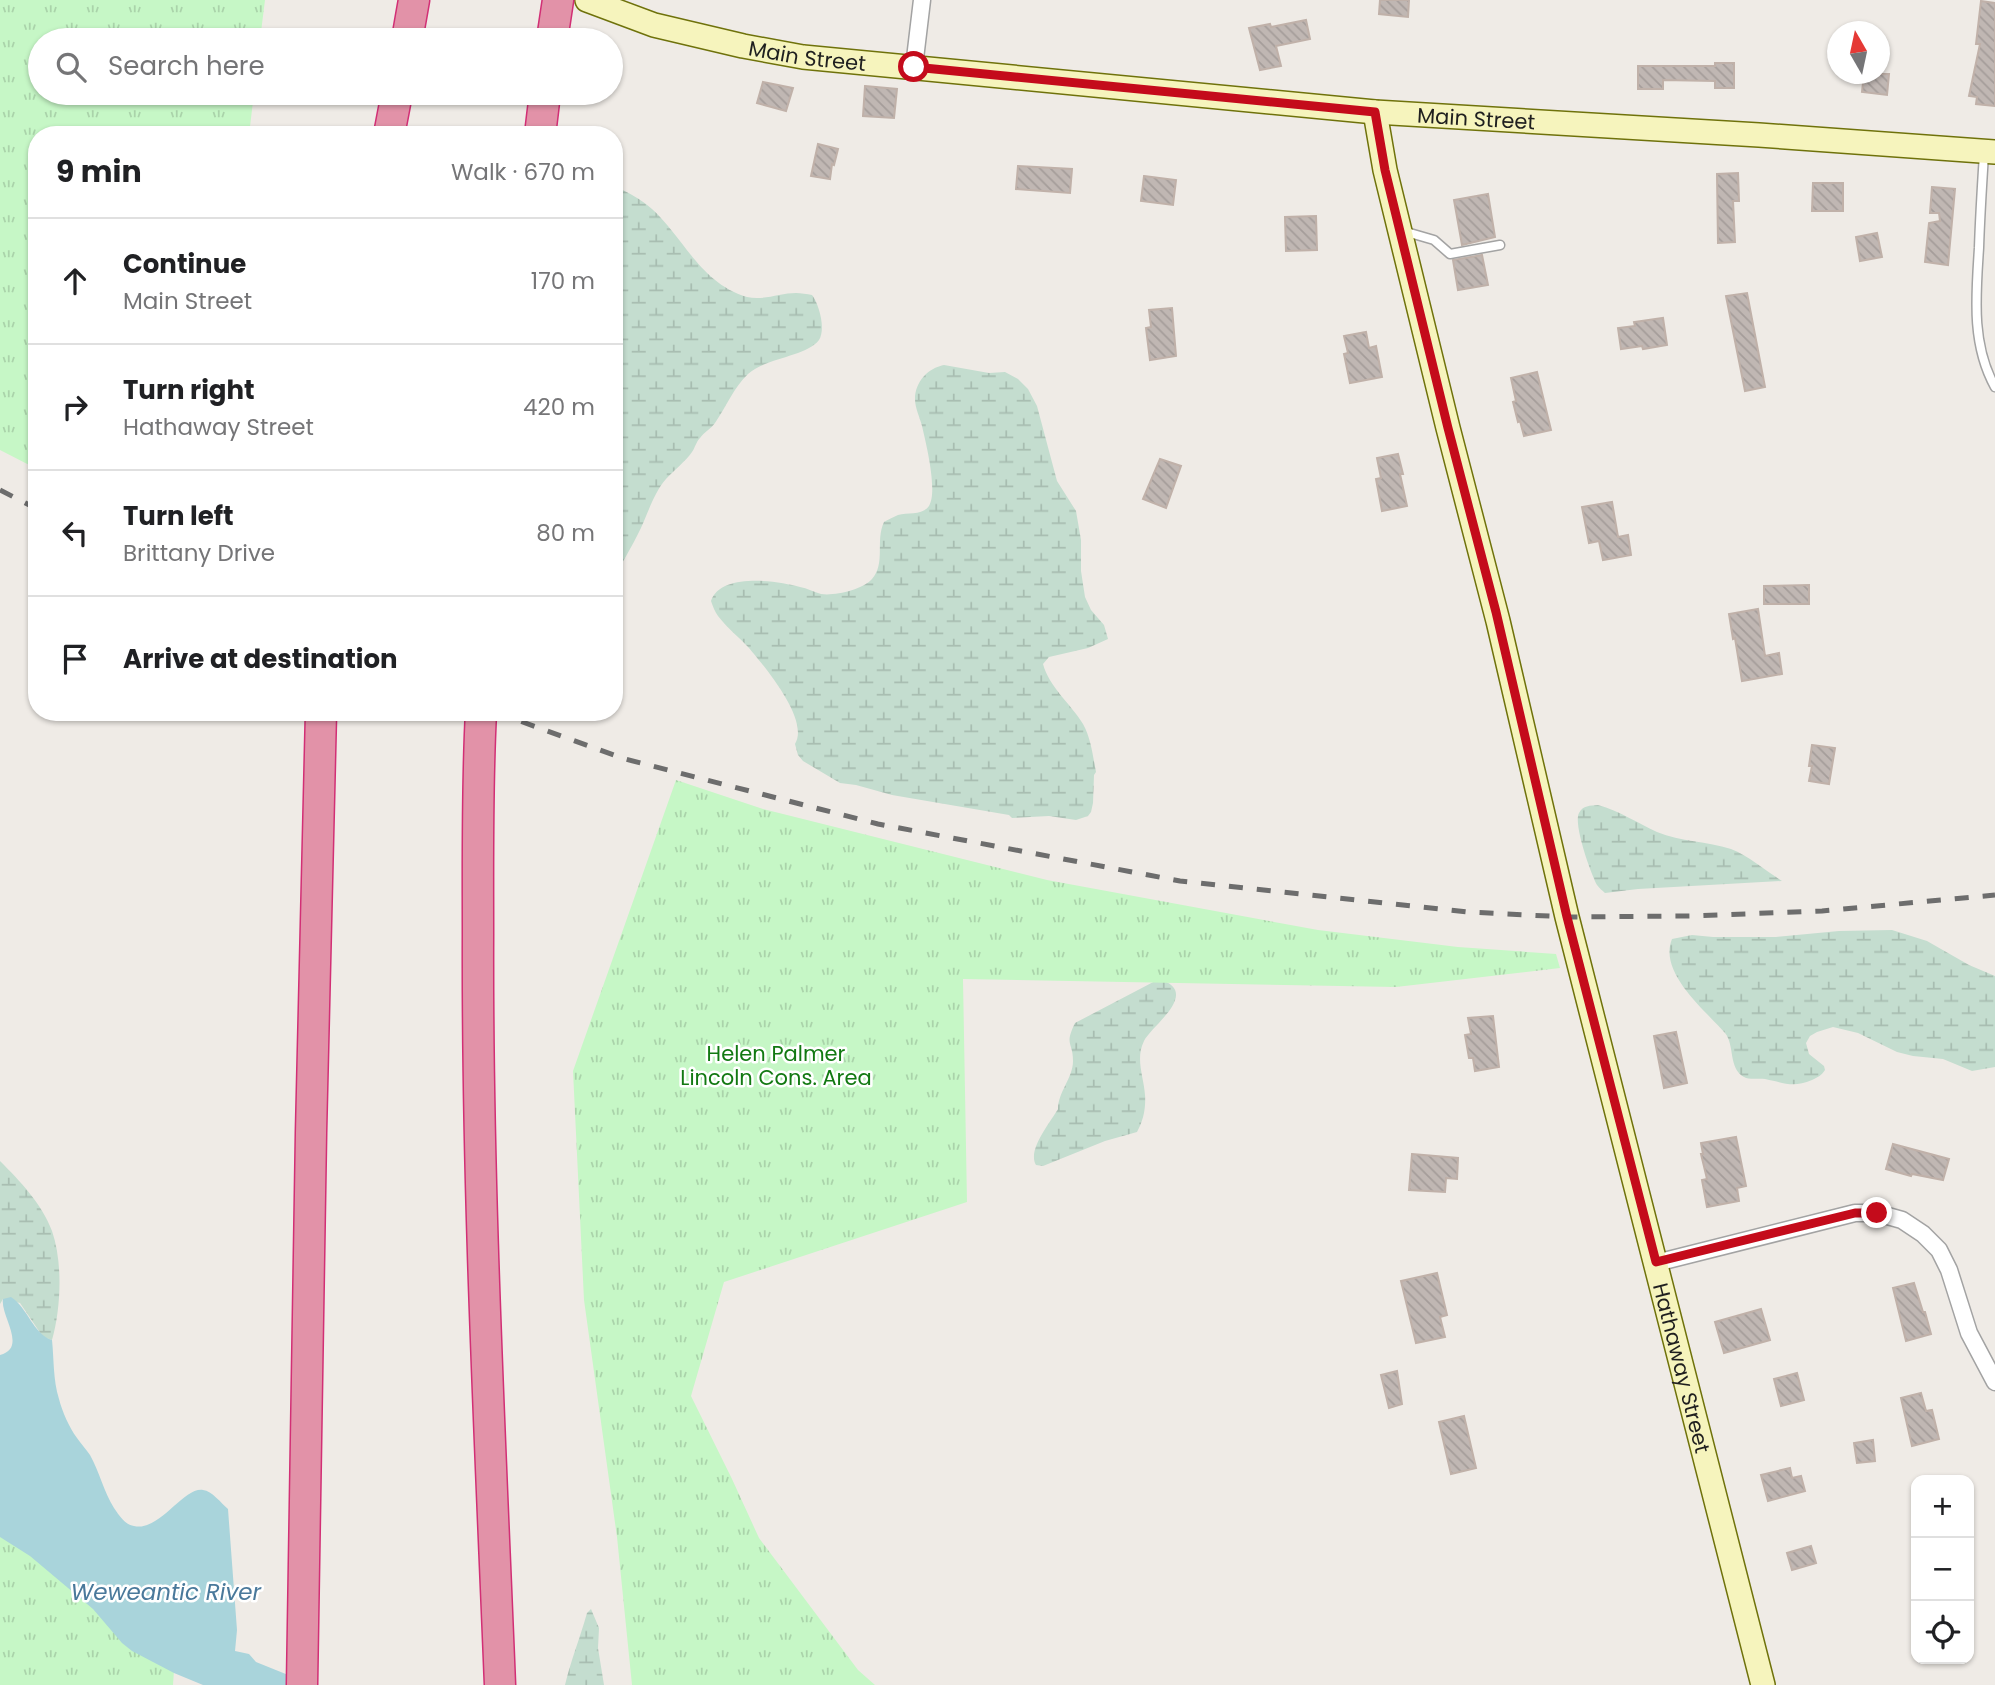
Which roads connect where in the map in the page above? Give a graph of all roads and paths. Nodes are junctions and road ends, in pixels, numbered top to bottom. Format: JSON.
{"nodes":[{"id":1,"x":414,"y":0,"type":"edge"},
{"id":2,"x":558,"y":0,"type":"edge"},
{"id":3,"x":587,"y":0,"type":"edge"},
{"id":4,"x":922,"y":0,"type":"edge"},
{"id":5,"x":409,"y":28,"type":"edge"},
{"id":6,"x":554,"y":28,"type":"edge"},
{"id":7,"x":914,"y":67,"type":"junction"},
{"id":8,"x":395,"y":105,"type":"edge"},
{"id":9,"x":544,"y":105,"type":"edge"},
{"id":10,"x":1375,"y":112,"type":"junction"},
{"id":11,"x":391,"y":126,"type":"edge"},
{"id":12,"x":541,"y":126,"type":"edge"},
{"id":13,"x":1989,"y":152,"type":"edge"},
{"id":14,"x":1400,"y":231,"type":"junction"},
{"id":15,"x":1500,"y":245,"type":"dead end"},
{"id":16,"x":1995,"y":387,"type":"edge"},
{"id":17,"x":321,"y":721,"type":"edge"},
{"id":18,"x":481,"y":721,"type":"edge"},
{"id":19,"x":1656,"y":1262,"type":"junction"},
{"id":20,"x":1995,"y":1382,"type":"edge"},
{"id":21,"x":302,"y":1685,"type":"edge"},
{"id":22,"x":500,"y":1685,"type":"edge"},
{"id":23,"x":1763,"y":1685,"type":"edge"}],
"edges":[{"from":1,"to":5,"type":"highway"},
{"from":2,"to":6,"type":"highway"},
{"from":3,"to":7,"type":"street","name":"Main Street"},
{"from":4,"to":7,"type":"street"},
{"from":7,"to":10,"type":"street","name":"Main Street"},
{"from":8,"to":11,"type":"highway"},
{"from":9,"to":12,"type":"highway"},
{"from":10,"to":13,"type":"street","name":"Main Street"},
{"from":10,"to":14,"type":"street","name":"Hathaway Street"},
{"from":13,"to":16,"type":"lane"},
{"from":14,"to":15,"type":"lane"},
{"from":14,"to":19,"type":"street","name":"Hathaway Street"},
{"from":17,"to":21,"type":"highway"},
{"from":18,"to":22,"type":"highway"},
{"from":19,"to":20,"type":"street"},
{"from":19,"to":23,"type":"street","name":"Hathaway Street"}]}
